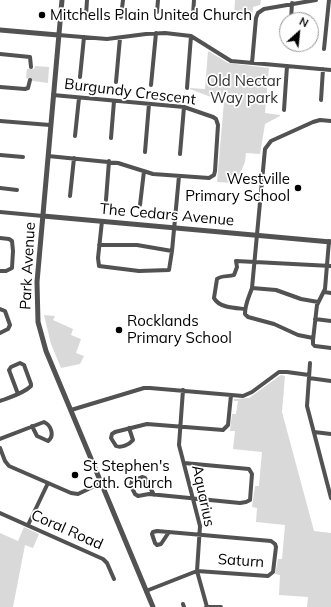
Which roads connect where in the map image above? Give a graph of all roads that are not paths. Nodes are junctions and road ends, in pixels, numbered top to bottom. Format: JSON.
{"nodes":[{"id":1,"x":62,"y":0,"type":"edge"},
{"id":2,"x":87,"y":0,"type":"edge"},
{"id":3,"x":123,"y":0,"type":"edge"},
{"id":4,"x":158,"y":0,"type":"edge"},
{"id":5,"x":194,"y":0,"type":"edge"},
{"id":6,"x":316,"y":0,"type":"edge"},
{"id":7,"x":329,"y":0,"type":"edge"},
{"id":8,"x":292,"y":3,"type":"junction"},
{"id":9,"x":157,"y":12,"type":"dead end"},
{"id":10,"x":291,"y":12,"type":"edge"},
{"id":11,"x":193,"y":15,"type":"dead end"},
{"id":12,"x":86,"y":16,"type":"dead end"},
{"id":13,"x":121,"y":17,"type":"dead end"},
{"id":14,"x":0,"y":30,"type":"edge"},
{"id":15,"x":156,"y":33,"type":"junction"},
{"id":16,"x":58,"y":35,"type":"junction"},
{"id":17,"x":191,"y":36,"type":"junction"},
{"id":18,"x":84,"y":38,"type":"junction"},
{"id":19,"x":120,"y":38,"type":"junction"},
{"id":20,"x":324,"y":49,"type":"dead end"},
{"id":21,"x":0,"y":54,"type":"edge"},
{"id":22,"x":252,"y":63,"type":"junction"},
{"id":23,"x":288,"y":66,"type":"junction"},
{"id":24,"x":31,"y":67,"type":"dead end"},
{"id":25,"x":323,"y":69,"type":"junction"},
{"id":26,"x":331,"y":70,"type":"edge"},
{"id":27,"x":80,"y":76,"type":"dead end"},
{"id":28,"x":30,"y":80,"type":"dead end"},
{"id":29,"x":116,"y":82,"type":"dead end"},
{"id":30,"x":151,"y":85,"type":"dead end"},
{"id":31,"x":0,"y":87,"type":"edge"},
{"id":32,"x":186,"y":88,"type":"dead end"},
{"id":33,"x":53,"y":95,"type":"junction"},
{"id":34,"x":79,"y":98,"type":"junction"},
{"id":35,"x":321,"y":100,"type":"dead end"},
{"id":36,"x":114,"y":101,"type":"junction"},
{"id":37,"x":149,"y":104,"type":"junction"},
{"id":38,"x":184,"y":107,"type":"junction"},
{"id":39,"x":284,"y":110,"type":"dead end"},
{"id":40,"x":0,"y":121,"type":"edge"},
{"id":41,"x":331,"y":121,"type":"edge"},
{"id":42,"x":50,"y":125,"type":"junction"},
{"id":43,"x":75,"y":136,"type":"dead end"},
{"id":44,"x":111,"y":138,"type":"dead end"},
{"id":45,"x":145,"y":152,"type":"dead end"},
{"id":46,"x":180,"y":154,"type":"dead end"},
{"id":47,"x":0,"y":155,"type":"edge"},
{"id":48,"x":48,"y":156,"type":"junction"},
{"id":49,"x":23,"y":157,"type":"dead end"},
{"id":50,"x":74,"y":158,"type":"junction"},
{"id":51,"x":109,"y":162,"type":"junction"},
{"id":52,"x":144,"y":171,"type":"junction"},
{"id":53,"x":179,"y":176,"type":"junction"},
{"id":54,"x":0,"y":188,"type":"edge"},
{"id":55,"x":17,"y":190,"type":"dead end"},
{"id":56,"x":70,"y":196,"type":"dead end"},
{"id":57,"x":106,"y":200,"type":"dead end"},
{"id":58,"x":140,"y":205,"type":"dead end"},
{"id":59,"x":0,"y":212,"type":"edge"},
{"id":60,"x":43,"y":216,"type":"junction"},
{"id":61,"x":102,"y":221,"type":"junction"},
{"id":62,"x":174,"y":228,"type":"junction"},
{"id":63,"x":257,"y":235,"type":"junction"},
{"id":64,"x":0,"y":238,"type":"edge"},
{"id":65,"x":330,"y":242,"type":"edge"},
{"id":66,"x":99,"y":245,"type":"junction"},
{"id":67,"x":172,"y":251,"type":"junction"},
{"id":68,"x":254,"y":262,"type":"junction"},
{"id":69,"x":329,"y":266,"type":"edge"},
{"id":70,"x":0,"y":271,"type":"edge"},
{"id":71,"x":252,"y":288,"type":"junction"},
{"id":72,"x":324,"y":292,"type":"junction"},
{"id":73,"x":331,"y":293,"type":"edge"},
{"id":74,"x":318,"y":302,"type":"junction"},
{"id":75,"x":0,"y":309,"type":"edge"},
{"id":76,"x":245,"y":309,"type":"junction"},
{"id":77,"x":315,"y":319,"type":"junction"},
{"id":78,"x":331,"y":321,"type":"edge"},
{"id":79,"x":0,"y":333,"type":"edge"},
{"id":80,"x":313,"y":338,"type":"junction"},
{"id":81,"x":331,"y":348,"type":"edge"},
{"id":82,"x":310,"y":363,"type":"dead end"},
{"id":83,"x":309,"y":376,"type":"junction"},
{"id":84,"x":331,"y":381,"type":"edge"},
{"id":85,"x":183,"y":390,"type":"junction"},
{"id":86,"x":18,"y":394,"type":"junction"},
{"id":87,"x":231,"y":395,"type":"junction"},
{"id":88,"x":0,"y":401,"type":"edge"},
{"id":89,"x":71,"y":410,"type":"junction"},
{"id":90,"x":32,"y":426,"type":"junction"},
{"id":91,"x":180,"y":426,"type":"junction"},
{"id":92,"x":129,"y":428,"type":"junction"},
{"id":93,"x":314,"y":432,"type":"junction"},
{"id":94,"x":331,"y":434,"type":"edge"},
{"id":95,"x":0,"y":439,"type":"edge"},
{"id":96,"x":0,"y":448,"type":"edge"},
{"id":97,"x":184,"y":463,"type":"junction"},
{"id":98,"x":48,"y":483,"type":"junction"},
{"id":99,"x":102,"y":483,"type":"junction"},
{"id":100,"x":330,"y":488,"type":"edge"},
{"id":101,"x":154,"y":494,"type":"junction"},
{"id":102,"x":193,"y":498,"type":"junction"},
{"id":103,"x":331,"y":498,"type":"edge"},
{"id":104,"x":0,"y":513,"type":"edge"},
{"id":105,"x":28,"y":525,"type":"junction"},
{"id":106,"x":168,"y":532,"type":"dead end"},
{"id":107,"x":200,"y":534,"type":"junction"},
{"id":108,"x":197,"y":570,"type":"junction"},
{"id":109,"x":114,"y":579,"type":"dead end"},
{"id":110,"x":146,"y":591,"type":"junction"},
{"id":111,"x":153,"y":607,"type":"edge"},
{"id":112,"x":207,"y":607,"type":"edge"},
{"id":113,"x":220,"y":607,"type":"edge"}],
"edges":[{"from":1,"to":16,"type":"street","name":"Park Avenue"},
{"from":2,"to":12,"type":"street"},
{"from":3,"to":13,"type":"street"},
{"from":4,"to":9,"type":"street"},
{"from":5,"to":11,"type":"street"},
{"from":6,"to":8,"type":"street"},
{"from":7,"to":20,"type":"street"},
{"from":8,"to":10,"type":"street"},
{"from":8,"to":22,"type":"street"},
{"from":14,"to":16,"type":"street"},
{"from":15,"to":17,"type":"street"},
{"from":15,"to":19,"type":"street"},
{"from":15,"to":30,"type":"street"},
{"from":16,"to":18,"type":"street"},
{"from":16,"to":33,"type":"street","name":"Park Avenue"},
{"from":17,"to":22,"type":"street"},
{"from":17,"to":32,"type":"street"},
{"from":18,"to":19,"type":"street"},
{"from":18,"to":27,"type":"street"},
{"from":19,"to":29,"type":"street"},
{"from":21,"to":24,"type":"street"},
{"from":22,"to":23,"type":"street"},
{"from":23,"to":25,"type":"street"},
{"from":23,"to":39,"type":"street"},
{"from":25,"to":26,"type":"street"},
{"from":25,"to":35,"type":"street"},
{"from":28,"to":31,"type":"street"},
{"from":33,"to":34,"type":"street","name":"Burgundy Crescent"},
{"from":33,"to":42,"type":"street","name":"Park Avenue"},
{"from":34,"to":36,"type":"street","name":"Burgundy Crescent"},
{"from":34,"to":43,"type":"street"},
{"from":36,"to":37,"type":"street","name":"Burgundy Crescent"},
{"from":36,"to":44,"type":"street"},
{"from":37,"to":38,"type":"street","name":"Burgundy Crescent"},
{"from":37,"to":45,"type":"street"},
{"from":38,"to":46,"type":"street"},
{"from":38,"to":53,"type":"street","name":"Burgundy Crescent"},
{"from":40,"to":42,"type":"street"},
{"from":41,"to":63,"type":"street"},
{"from":42,"to":48,"type":"street","name":"Park Avenue"},
{"from":47,"to":49,"type":"street"},
{"from":48,"to":50,"type":"street","name":"Burgundy Crescent"},
{"from":48,"to":60,"type":"street","name":"Park Avenue"},
{"from":50,"to":51,"type":"street","name":"Burgundy Crescent"},
{"from":50,"to":56,"type":"street"},
{"from":51,"to":52,"type":"street","name":"Burgundy Crescent"},
{"from":51,"to":57,"type":"street"},
{"from":52,"to":53,"type":"street","name":"Burgundy Crescent"},
{"from":52,"to":58,"type":"street"},
{"from":53,"to":62,"type":"street"},
{"from":54,"to":55,"type":"street"},
{"from":59,"to":60,"type":"street","name":"The Cedars Avenue"},
{"from":60,"to":61,"type":"street","name":"The Cedars Avenue"},
{"from":60,"to":89,"type":"street","name":"Park Avenue"},
{"from":61,"to":62,"type":"street","name":"The Cedars Avenue"},
{"from":61,"to":66,"type":"street"},
{"from":62,"to":63,"type":"street","name":"The Cedars Avenue"},
{"from":62,"to":67,"type":"street"},
{"from":63,"to":65,"type":"street","name":"The Cedars Avenue"},
{"from":63,"to":68,"type":"street"},
{"from":64,"to":70,"type":"street"},
{"from":65,"to":69,"type":"street"},
{"from":66,"to":67,"type":"street"},
{"from":66,"to":67,"type":"street"},
{"from":68,"to":69,"type":"street"},
{"from":68,"to":71,"type":"street"},
{"from":68,"to":76,"type":"street"},
{"from":69,"to":72,"type":"street"},
{"from":71,"to":74,"type":"street"},
{"from":71,"to":76,"type":"street"},
{"from":72,"to":73,"type":"street"},
{"from":72,"to":74,"type":"street"},
{"from":74,"to":77,"type":"street"},
{"from":75,"to":79,"type":"street"},
{"from":76,"to":80,"type":"street"},
{"from":77,"to":78,"type":"street"},
{"from":77,"to":80,"type":"street"},
{"from":80,"to":81,"type":"street"},
{"from":82,"to":83,"type":"street"},
{"from":83,"to":84,"type":"street"},
{"from":83,"to":87,"type":"street"},
{"from":83,"to":93,"type":"street"},
{"from":85,"to":87,"type":"street"},
{"from":85,"to":89,"type":"street"},
{"from":85,"to":91,"type":"street","name":"Aquarius"},
{"from":86,"to":86,"type":"street"},
{"from":86,"to":88,"type":"street"},
{"from":87,"to":91,"type":"street"},
{"from":89,"to":99,"type":"street","name":"Park Avenue"},
{"from":90,"to":90,"type":"street"},
{"from":90,"to":95,"type":"street"},
{"from":91,"to":92,"type":"street"},
{"from":91,"to":97,"type":"street","name":"Aquarius"},
{"from":92,"to":92,"type":"street"},
{"from":93,"to":94,"type":"street"},
{"from":93,"to":100,"type":"street"},
{"from":96,"to":98,"type":"street"},
{"from":97,"to":102,"type":"street","name":"Aquarius"},
{"from":97,"to":102,"type":"street"},
{"from":98,"to":99,"type":"street"},
{"from":98,"to":105,"type":"street"},
{"from":99,"to":110,"type":"street","name":"Park Avenue"},
{"from":100,"to":103,"type":"street"},
{"from":101,"to":101,"type":"street"},
{"from":101,"to":102,"type":"street"},
{"from":102,"to":107,"type":"street","name":"Aquarius"},
{"from":104,"to":105,"type":"street","name":"Coral Road"},
{"from":105,"to":109,"type":"street","name":"Coral Road"},
{"from":106,"to":107,"type":"street"},
{"from":107,"to":108,"type":"street","name":"Aquarius"},
{"from":107,"to":108,"type":"street","name":"Saturn"},
{"from":108,"to":110,"type":"street"},
{"from":108,"to":112,"type":"street","name":"Aquarius"},
{"from":110,"to":111,"type":"street","name":"Park Avenue"},
{"from":112,"to":113,"type":"street"}]}
